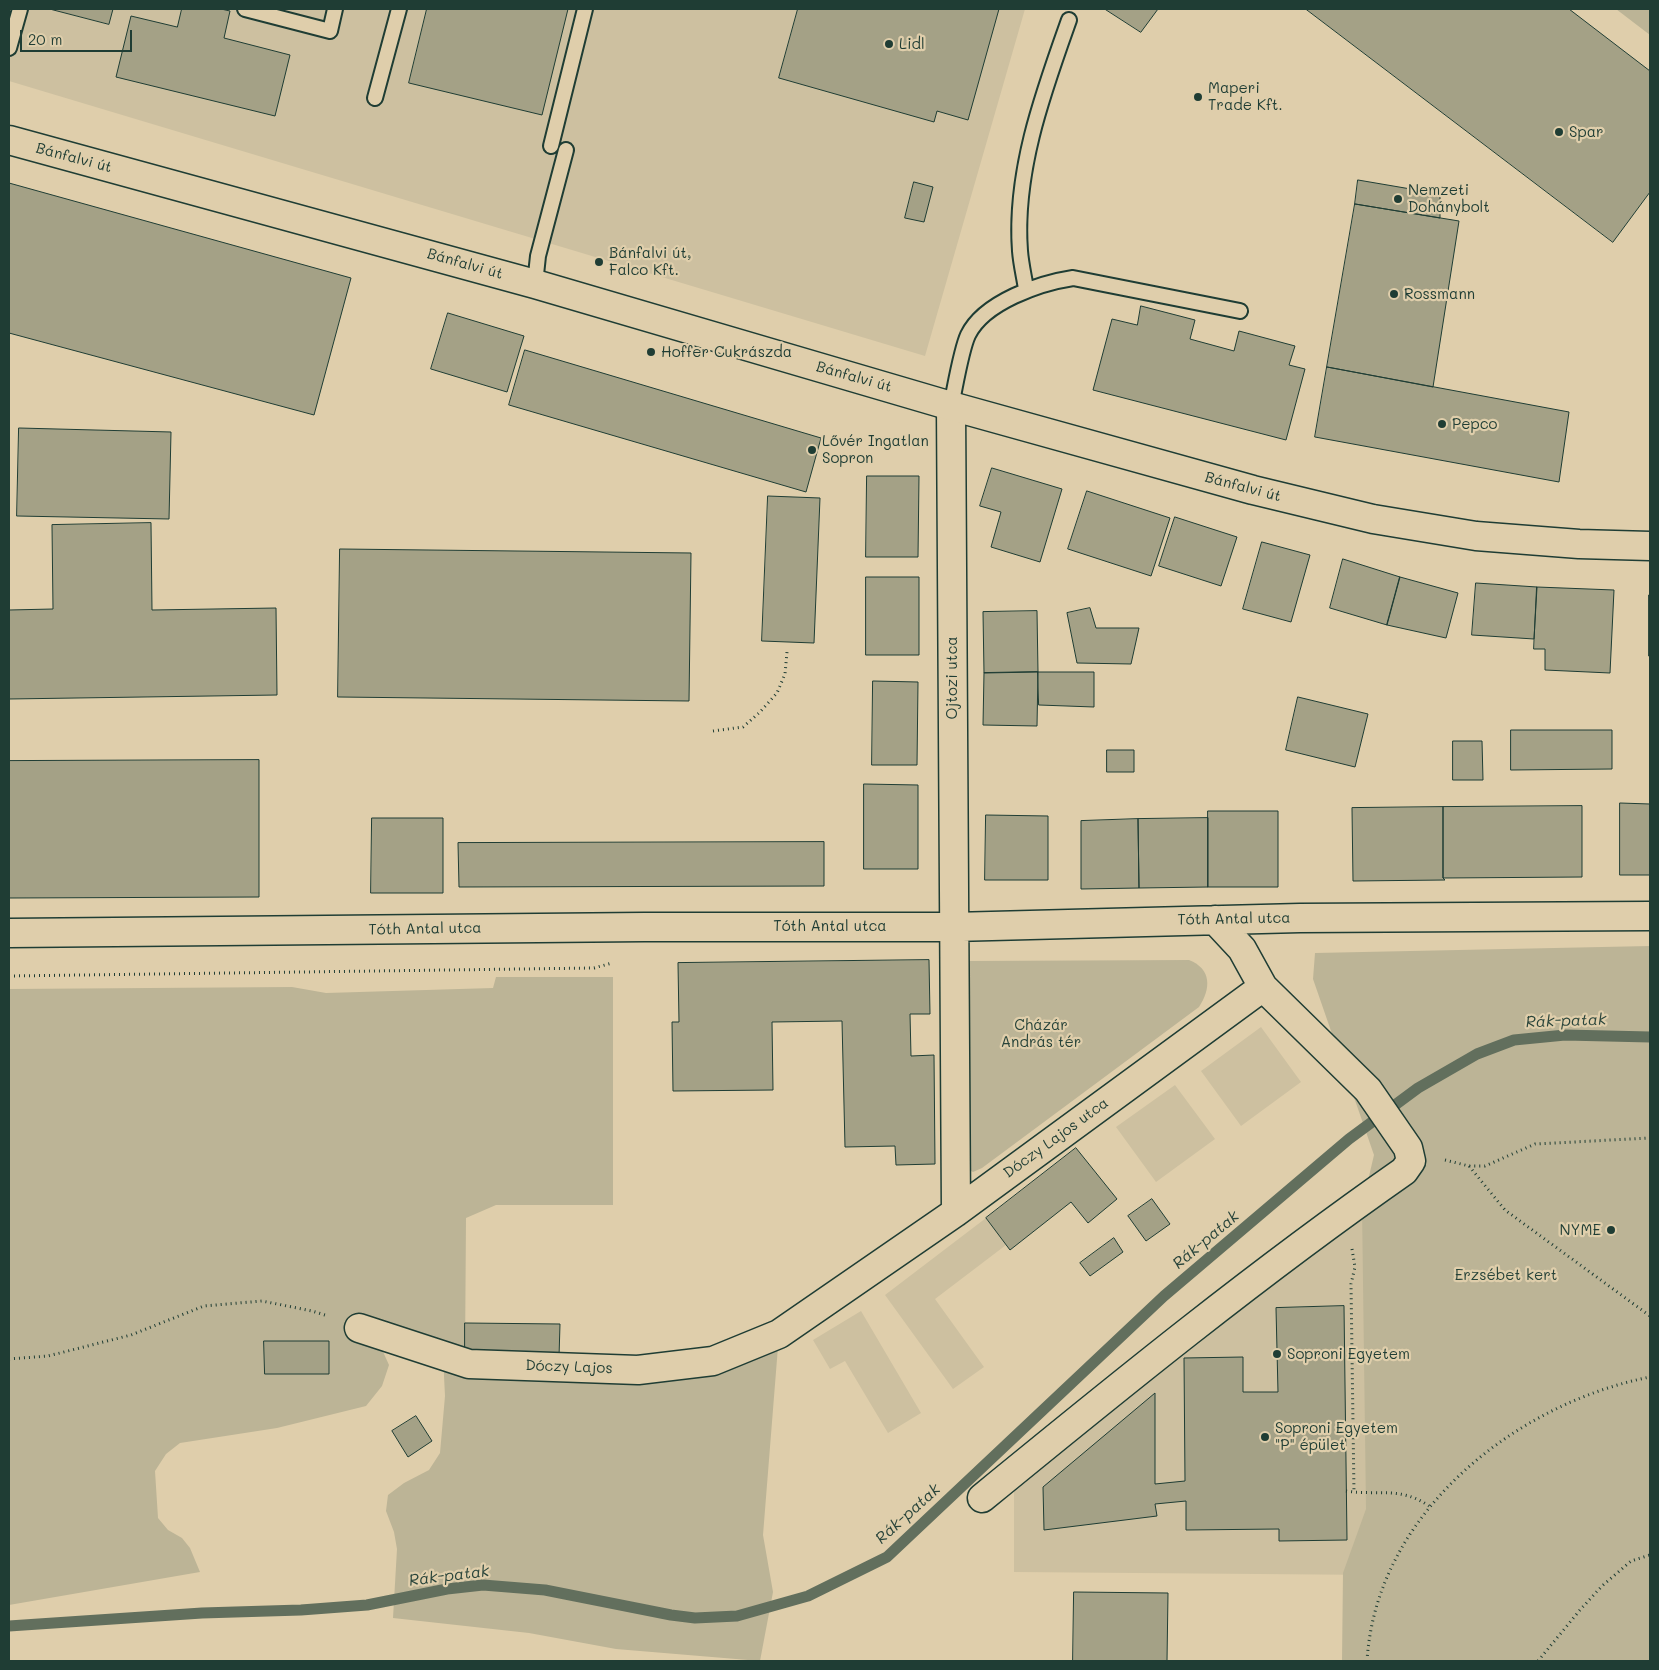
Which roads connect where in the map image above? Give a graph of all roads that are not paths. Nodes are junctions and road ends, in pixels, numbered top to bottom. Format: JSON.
{"nodes":[{"id":1,"x":20,"y":9,"type":"edge"},
{"id":2,"x":245,"y":9,"type":"edge"},
{"id":3,"x":335,"y":9,"type":"edge"},
{"id":4,"x":398,"y":9,"type":"edge"},
{"id":5,"x":585,"y":9,"type":"edge"},
{"id":6,"x":1069,"y":20,"type":"dead end"},
{"id":7,"x":9,"y":48,"type":"edge"},
{"id":8,"x":374,"y":98,"type":"dead end"},
{"id":9,"x":9,"y":140,"type":"edge"},
{"id":10,"x":551,"y":146,"type":"dead end"},
{"id":11,"x":566,"y":150,"type":"dead end"},
{"id":12,"x":535,"y":284,"type":"junction"},
{"id":13,"x":1026,"y":289,"type":"junction"},
{"id":14,"x":1240,"y":311,"type":"dead end"},
{"id":15,"x":951,"y":406,"type":"junction"},
{"id":16,"x":1650,"y":546,"type":"edge"},
{"id":17,"x":1650,"y":916,"type":"edge"},
{"id":18,"x":1215,"y":920,"type":"junction"},
{"id":19,"x":9,"y":933,"type":"edge"},
{"id":20,"x":953,"y":939,"type":"junction"},
{"id":21,"x":1262,"y":987,"type":"junction"},
{"id":22,"x":956,"y":1212,"type":"junction"},
{"id":23,"x":359,"y":1328,"type":"road end"},
{"id":24,"x":779,"y":1334,"type":"joint"},
{"id":25,"x":982,"y":1498,"type":"dead end"}],
"edges":[{"from":1,"to":7,"type":"lane"},
{"from":2,"to":3,"type":"lane"},
{"from":4,"to":8,"type":"lane"},
{"from":5,"to":10,"type":"lane"},
{"from":6,"to":13,"type":"lane"},
{"from":9,"to":12,"type":"street","name":"Bánfalvi út"},
{"from":11,"to":12,"type":"lane"},
{"from":12,"to":15,"type":"street","name":"Bánfalvi út"},
{"from":13,"to":14,"type":"lane"},
{"from":13,"to":15,"type":"lane"},
{"from":15,"to":16,"type":"street","name":"Bánfalvi út"},
{"from":15,"to":20,"type":"street","name":"Ojtozi utca"},
{"from":17,"to":18,"type":"street","name":"Tóth Antal utca"},
{"from":18,"to":20,"type":"street","name":"Tóth Antal utca"},
{"from":18,"to":21,"type":"street"},
{"from":19,"to":20,"type":"street","name":"Tóth Antal utca"},
{"from":20,"to":22,"type":"street","name":"Ojtozi utca"},
{"from":21,"to":22,"type":"street","name":"Dóczy Lajos utca"},
{"from":21,"to":25,"type":"street"},
{"from":22,"to":24,"type":"street","name":"Dóczy Lajos utca"},
{"from":23,"to":24,"type":"street","name":"Dóczy Lajos"}]}
